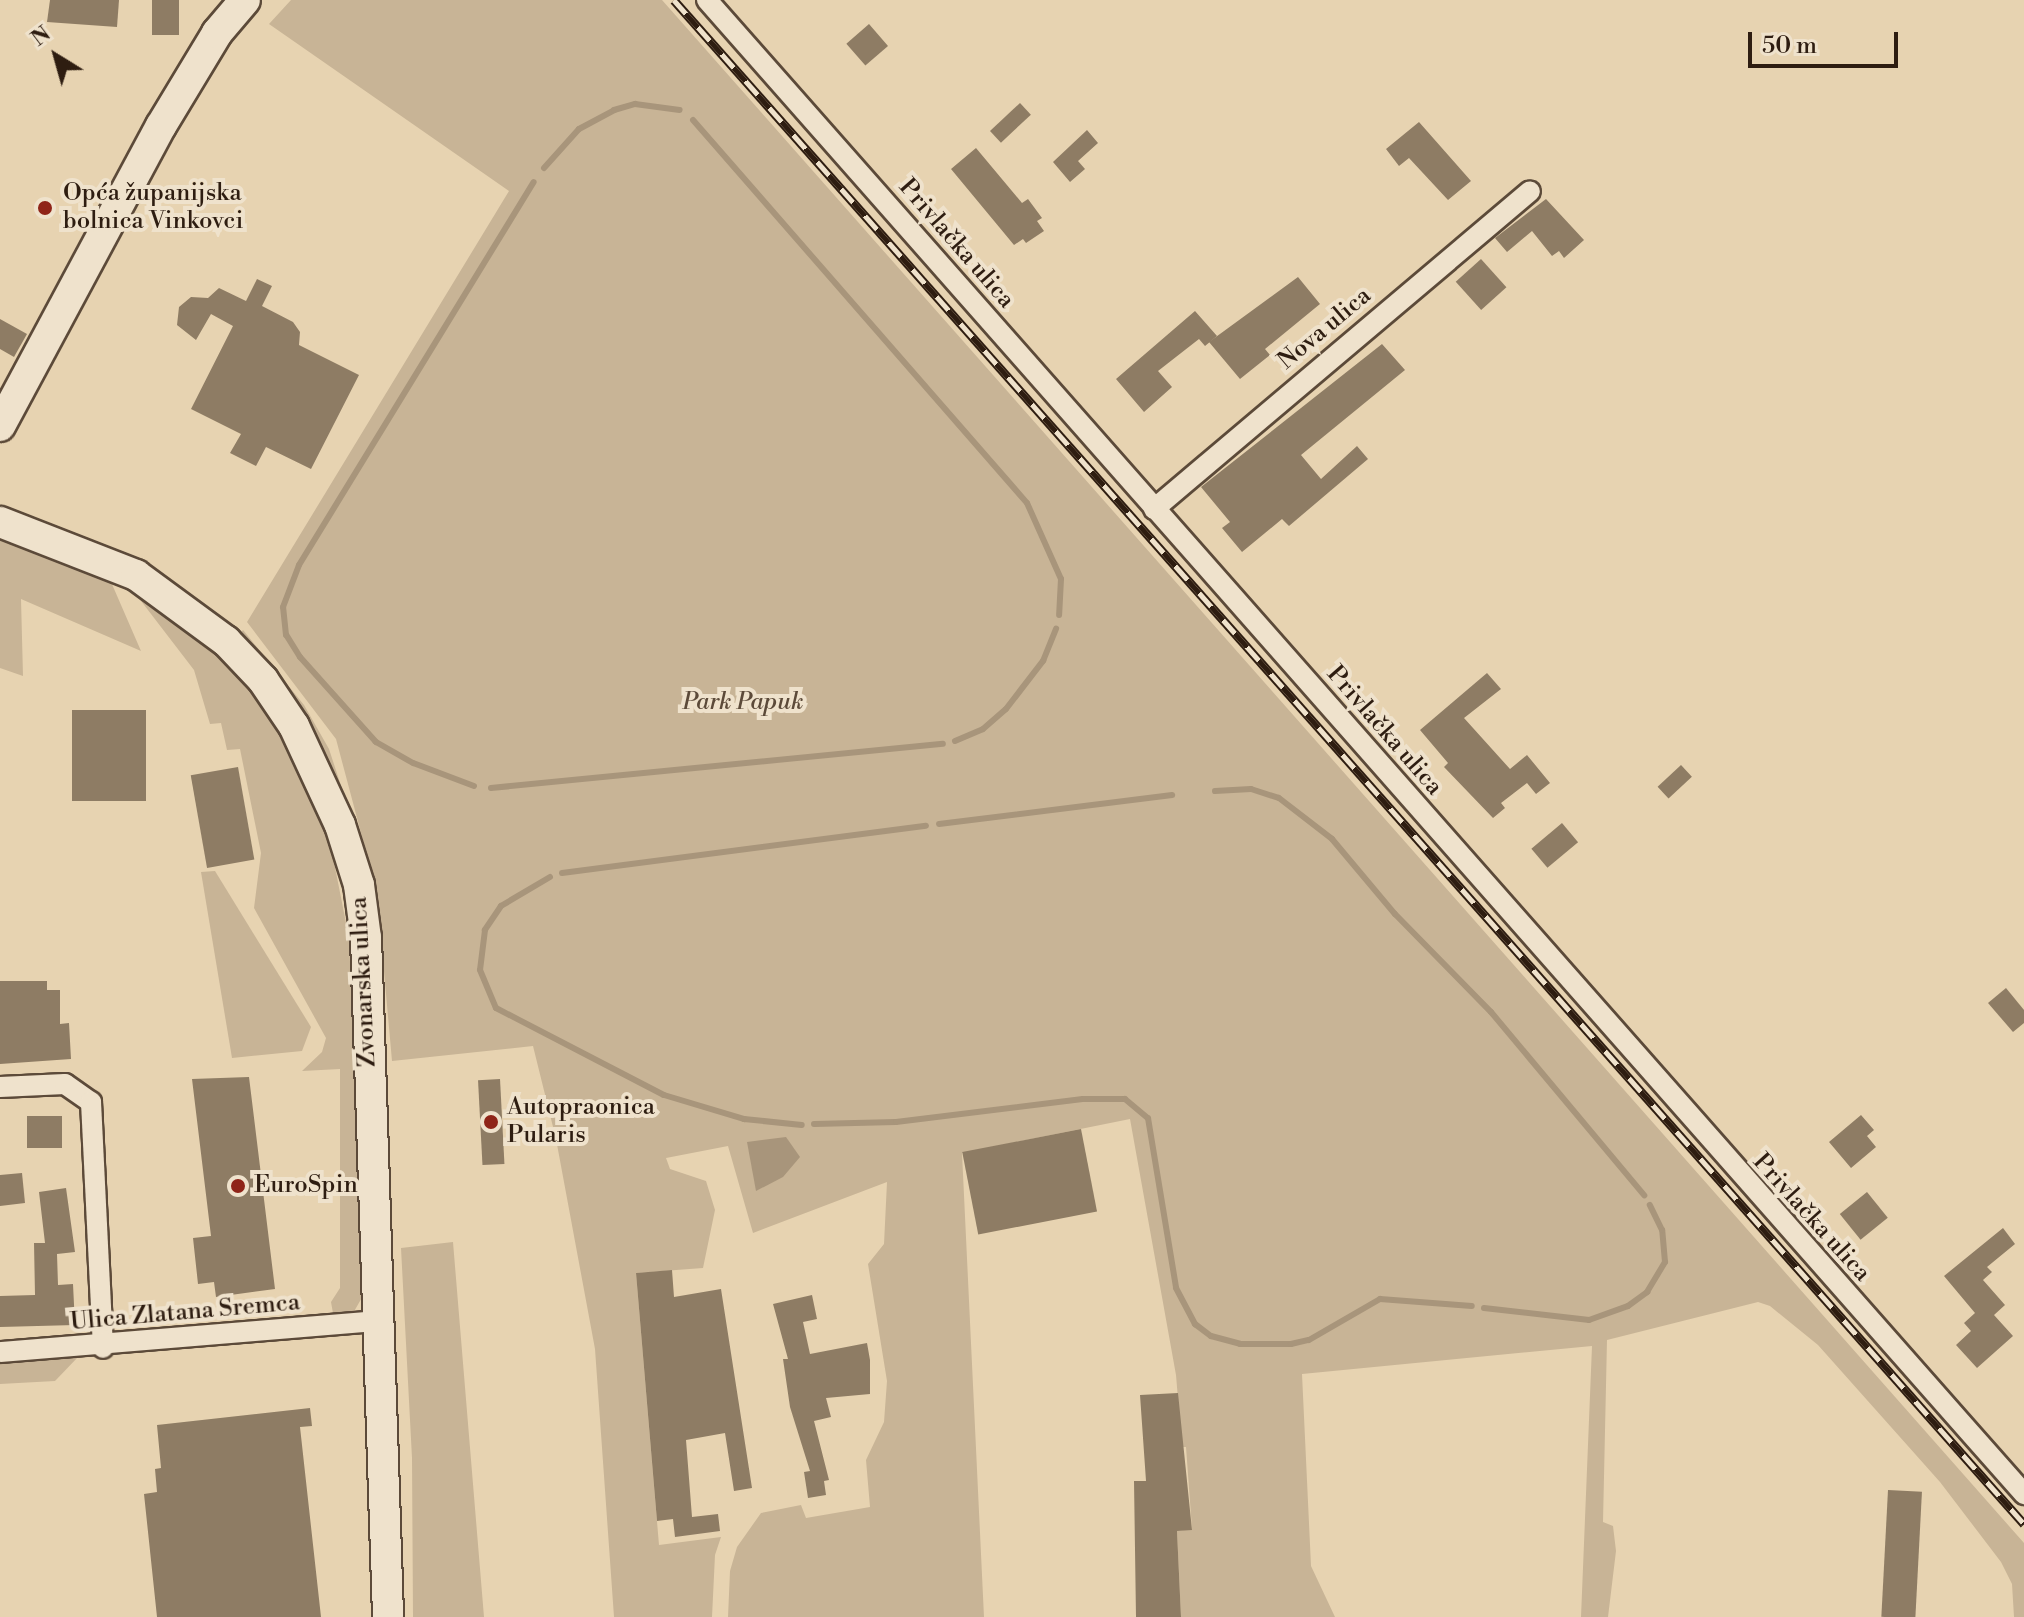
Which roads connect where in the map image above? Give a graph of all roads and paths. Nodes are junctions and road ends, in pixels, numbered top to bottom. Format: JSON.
{"nodes":[{"id":1,"x":245,"y":0,"type":"edge"},
{"id":2,"x":707,"y":0,"type":"edge"},
{"id":3,"x":1530,"y":191,"type":"dead end"},
{"id":4,"x":0,"y":426,"type":"edge"},
{"id":5,"x":1154,"y":509,"type":"junction"},
{"id":6,"x":0,"y":522,"type":"edge"},
{"id":7,"x":0,"y":1087,"type":"edge"},
{"id":8,"x":375,"y":1321,"type":"junction"},
{"id":9,"x":103,"y":1348,"type":"junction"},
{"id":10,"x":0,"y":1352,"type":"edge"},
{"id":11,"x":2024,"y":1494,"type":"edge"},
{"id":12,"x":388,"y":1617,"type":"edge"}],
"edges":[{"from":1,"to":4,"type":"main road"},
{"from":2,"to":5,"type":"street","name":"Privlačka ulica"},
{"from":3,"to":5,"type":"street","name":"Nova ulica"},
{"from":5,"to":11,"type":"street","name":"Privlačka ulica"},
{"from":6,"to":8,"type":"main road","name":"Zvonarska ulica"},
{"from":7,"to":9,"type":"street"},
{"from":8,"to":9,"type":"street","name":"Ulica Zlatana Sremca"},
{"from":8,"to":12,"type":"main road","name":"Zvonarska ulica"},
{"from":9,"to":10,"type":"street","name":"Ulica Zlatana Sremca"}]}
